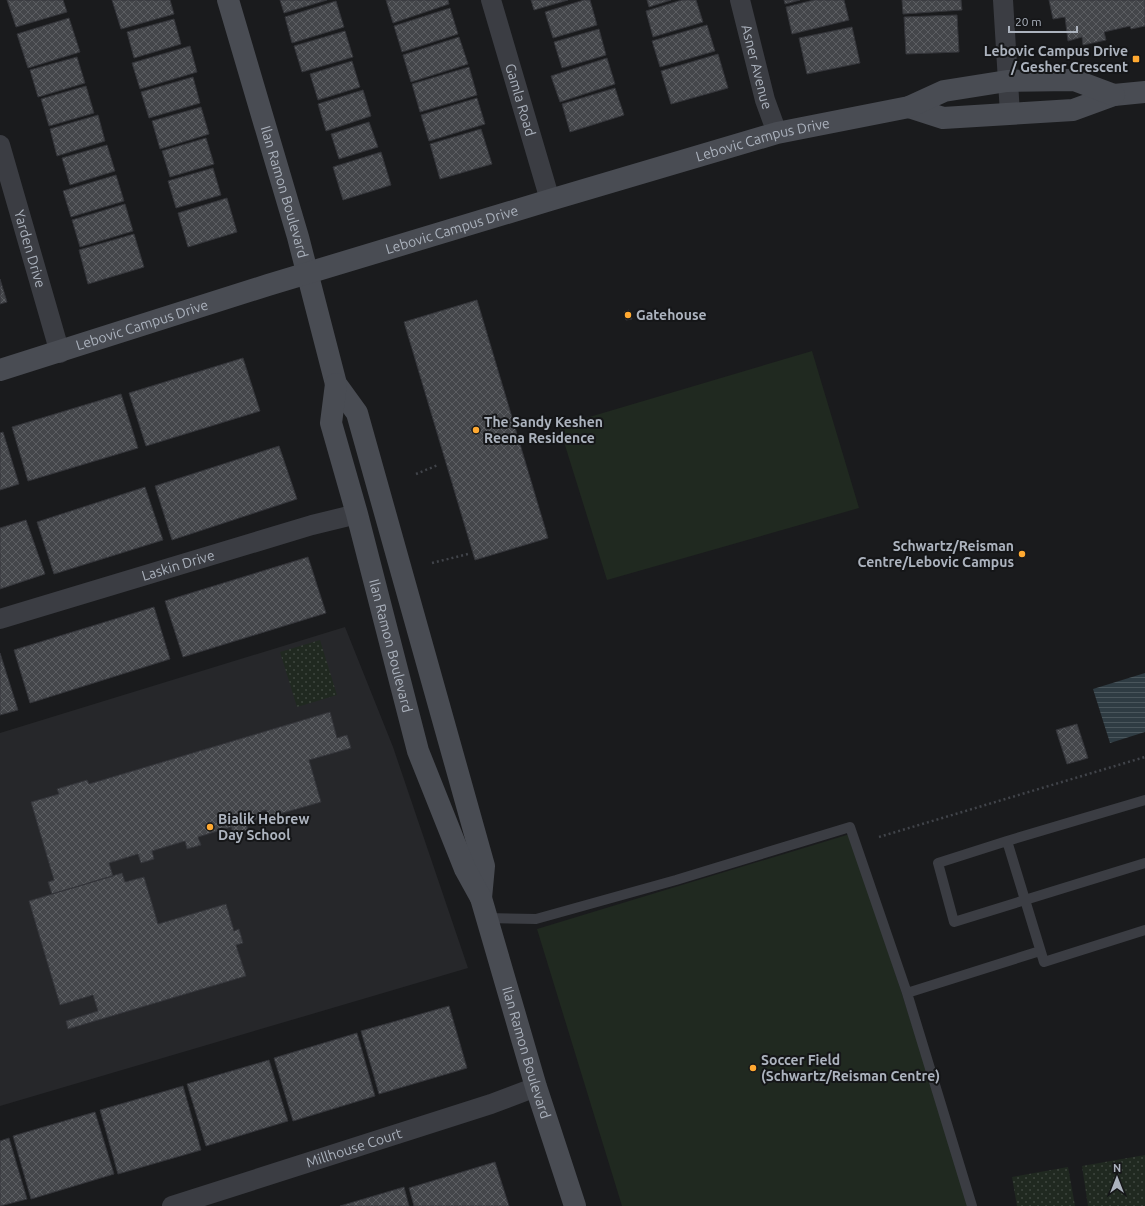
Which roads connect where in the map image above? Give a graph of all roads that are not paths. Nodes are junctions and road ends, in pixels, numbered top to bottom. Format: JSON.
{"nodes":[{"id":1,"x":228,"y":0,"type":"edge"},
{"id":2,"x":491,"y":0,"type":"edge"},
{"id":3,"x":740,"y":0,"type":"edge"},
{"id":4,"x":1003,"y":0,"type":"edge"},
{"id":5,"x":1007,"y":81,"type":"junction"},
{"id":6,"x":1145,"y":92,"type":"edge"},
{"id":7,"x":1114,"y":95,"type":"junction"},
{"id":8,"x":909,"y":107,"type":"junction"},
{"id":9,"x":1010,"y":114,"type":"junction"},
{"id":10,"x":777,"y":133,"type":"junction"},
{"id":11,"x":0,"y":145,"type":"edge"},
{"id":12,"x":550,"y":200,"type":"junction"},
{"id":13,"x":306,"y":274,"type":"junction"},
{"id":14,"x":60,"y":352,"type":"junction"},
{"id":15,"x":0,"y":370,"type":"edge"},
{"id":16,"x":336,"y":384,"type":"junction"},
{"id":17,"x":357,"y":514,"type":"junction"},
{"id":18,"x":0,"y":619,"type":"edge"},
{"id":19,"x":1145,"y":800,"type":"edge"},
{"id":20,"x":1007,"y":841,"type":"junction"},
{"id":21,"x":1145,"y":863,"type":"edge"},
{"id":22,"x":1025,"y":900,"type":"junction"},
{"id":23,"x":484,"y":908,"type":"junction"},
{"id":24,"x":1145,"y":930,"type":"edge"},
{"id":25,"x":1040,"y":951,"type":"junction"},
{"id":26,"x":908,"y":993,"type":"junction"},
{"id":27,"x":536,"y":1087,"type":"junction"},
{"id":28,"x":172,"y":1206,"type":"edge"},
{"id":29,"x":575,"y":1206,"type":"edge"},
{"id":30,"x":972,"y":1206,"type":"edge"}],
"edges":[{"from":1,"to":13,"type":"street","name":"Ilan Ramon Boulevard"},
{"from":2,"to":12,"type":"street","name":"Gamla Road"},
{"from":3,"to":10,"type":"street","name":"Asner Avenue"},
{"from":4,"to":5,"type":"street"},
{"from":5,"to":7,"type":"street","name":"Lebovic Campus Drive"},
{"from":5,"to":8,"type":"street","name":"Lebovic Campus Drive"},
{"from":5,"to":9,"type":"street"},
{"from":6,"to":7,"type":"street","name":"Lebovic Campus Drive"},
{"from":7,"to":9,"type":"street","name":"Lebovic Campus Drive"},
{"from":8,"to":9,"type":"street","name":"Lebovic Campus Drive"},
{"from":8,"to":10,"type":"street","name":"Lebovic Campus Drive"},
{"from":10,"to":12,"type":"street","name":"Lebovic Campus Drive"},
{"from":11,"to":14,"type":"street","name":"Yarden Drive"},
{"from":12,"to":13,"type":"street","name":"Lebovic Campus Drive"},
{"from":13,"to":14,"type":"street","name":"Lebovic Campus Drive"},
{"from":13,"to":16,"type":"street","name":"Ilan Ramon Boulevard"},
{"from":14,"to":15,"type":"street","name":"Lebovic Campus Drive"},
{"from":16,"to":17,"type":"street","name":"Ilan Ramon Boulevard"},
{"from":16,"to":23,"type":"street","name":"Ilan Ramon Boulevard"},
{"from":17,"to":18,"type":"street","name":"Laskin Drive"},
{"from":17,"to":23,"type":"street","name":"Ilan Ramon Boulevard"},
{"from":19,"to":20,"type":"lane"},
{"from":20,"to":22,"type":"lane"},
{"from":20,"to":22,"type":"lane"},
{"from":21,"to":22,"type":"lane"},
{"from":22,"to":25,"type":"lane"},
{"from":23,"to":26,"type":"lane"},
{"from":23,"to":27,"type":"street","name":"Ilan Ramon Boulevard"},
{"from":24,"to":25,"type":"lane"},
{"from":25,"to":26,"type":"lane"},
{"from":26,"to":30,"type":"lane"},
{"from":27,"to":28,"type":"street","name":"Millhouse Court"},
{"from":27,"to":29,"type":"street","name":"Ilan Ramon Boulevard"}]}
